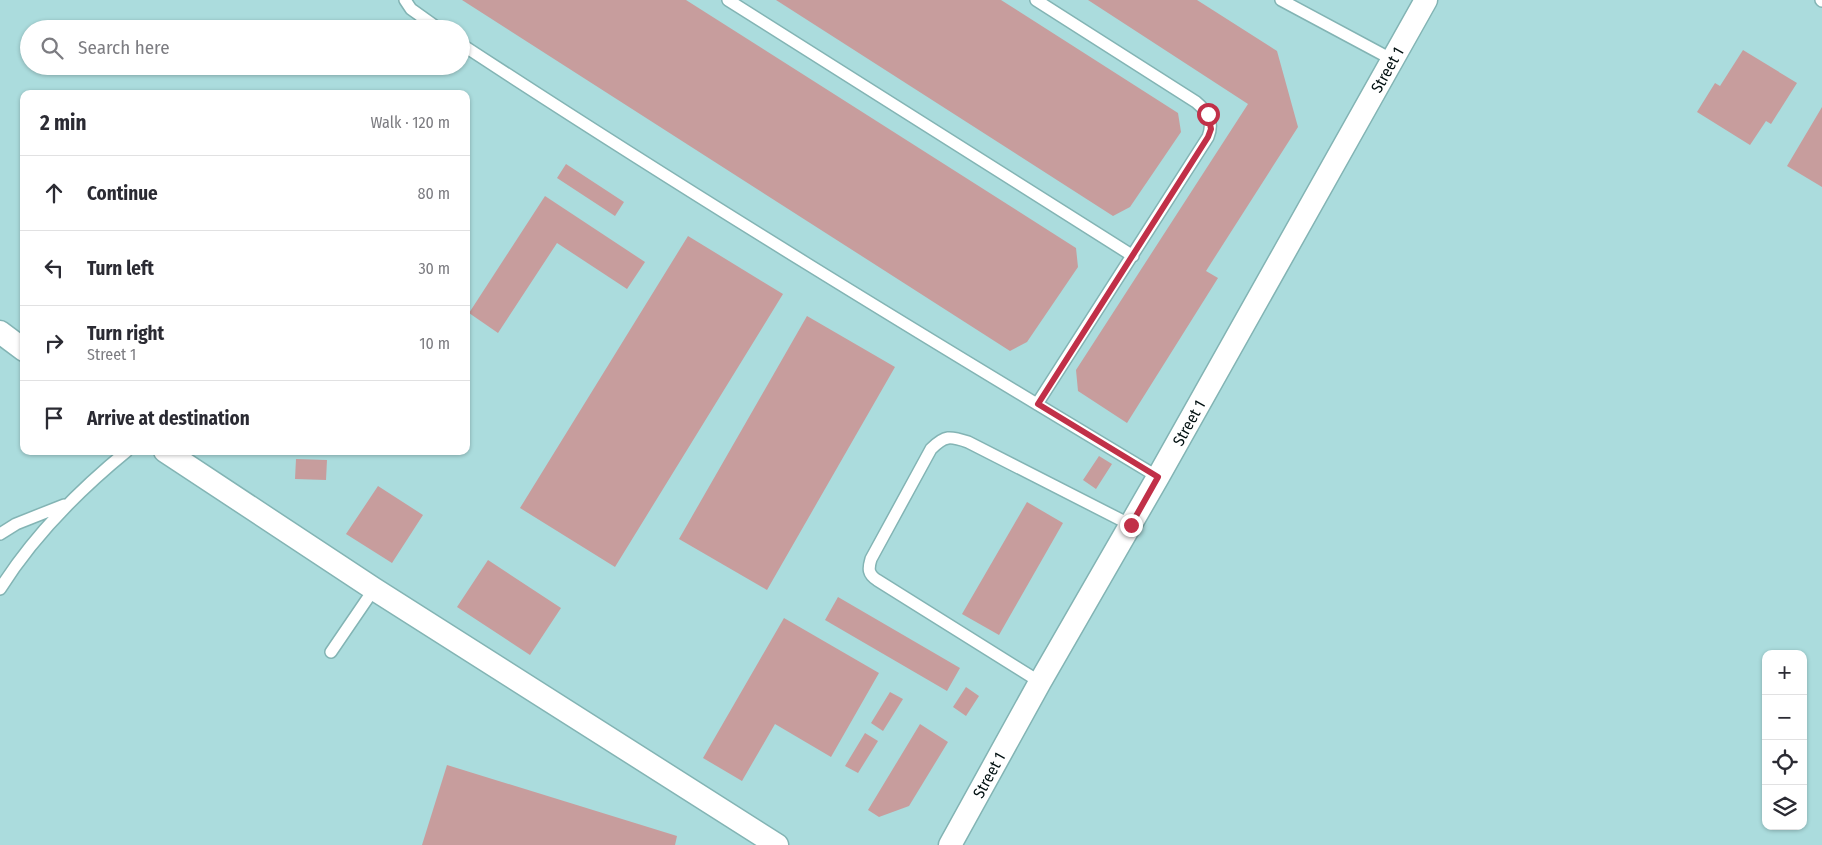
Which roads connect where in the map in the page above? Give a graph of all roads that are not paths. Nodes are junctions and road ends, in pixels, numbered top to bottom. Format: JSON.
{"nodes":[{"id":1,"x":405,"y":0,"type":"edge"},
{"id":2,"x":728,"y":0,"type":"edge"},
{"id":3,"x":1036,"y":0,"type":"edge"},
{"id":4,"x":1281,"y":0,"type":"edge"},
{"id":5,"x":1426,"y":0,"type":"edge"},
{"id":6,"x":426,"y":20,"type":"edge"},
{"id":7,"x":470,"y":50,"type":"edge"},
{"id":8,"x":1393,"y":60,"type":"junction"},
{"id":9,"x":1132,"y":256,"type":"junction"},
{"id":10,"x":0,"y":332,"type":"edge"},
{"id":11,"x":20,"y":347,"type":"edge"},
{"id":12,"x":1038,"y":404,"type":"junction"},
{"id":13,"x":122,"y":455,"type":"edge"},
{"id":14,"x":170,"y":455,"type":"edge"},
{"id":15,"x":1158,"y":477,"type":"junction"},
{"id":16,"x":68,"y":503,"type":"junction"},
{"id":17,"x":1131,"y":525,"type":"junction"},
{"id":18,"x":0,"y":534,"type":"edge"},
{"id":19,"x":0,"y":589,"type":"edge"},
{"id":20,"x":374,"y":589,"type":"junction"},
{"id":21,"x":331,"y":652,"type":"dead end"},
{"id":22,"x":1040,"y":682,"type":"junction"},
{"id":23,"x":777,"y":845,"type":"edge"},
{"id":24,"x":950,"y":845,"type":"edge"}],
"edges":[{"from":1,"to":6,"type":"lane"},
{"from":2,"to":9,"type":"lane"},
{"from":3,"to":9,"type":"lane"},
{"from":4,"to":8,"type":"lane"},
{"from":5,"to":8,"type":"street","name":"Street 1"},
{"from":7,"to":12,"type":"lane"},
{"from":8,"to":15,"type":"street","name":"Street 1"},
{"from":9,"to":12,"type":"lane"},
{"from":10,"to":11,"type":"street"},
{"from":12,"to":15,"type":"lane"},
{"from":13,"to":16,"type":"lane"},
{"from":14,"to":20,"type":"street"},
{"from":15,"to":17,"type":"street","name":"Street 1"},
{"from":16,"to":18,"type":"lane"},
{"from":16,"to":19,"type":"lane"},
{"from":17,"to":22,"type":"street","name":"Street 1"},
{"from":17,"to":22,"type":"lane"},
{"from":20,"to":21,"type":"lane"},
{"from":20,"to":23,"type":"street"},
{"from":22,"to":24,"type":"street","name":"Street 1"}]}
